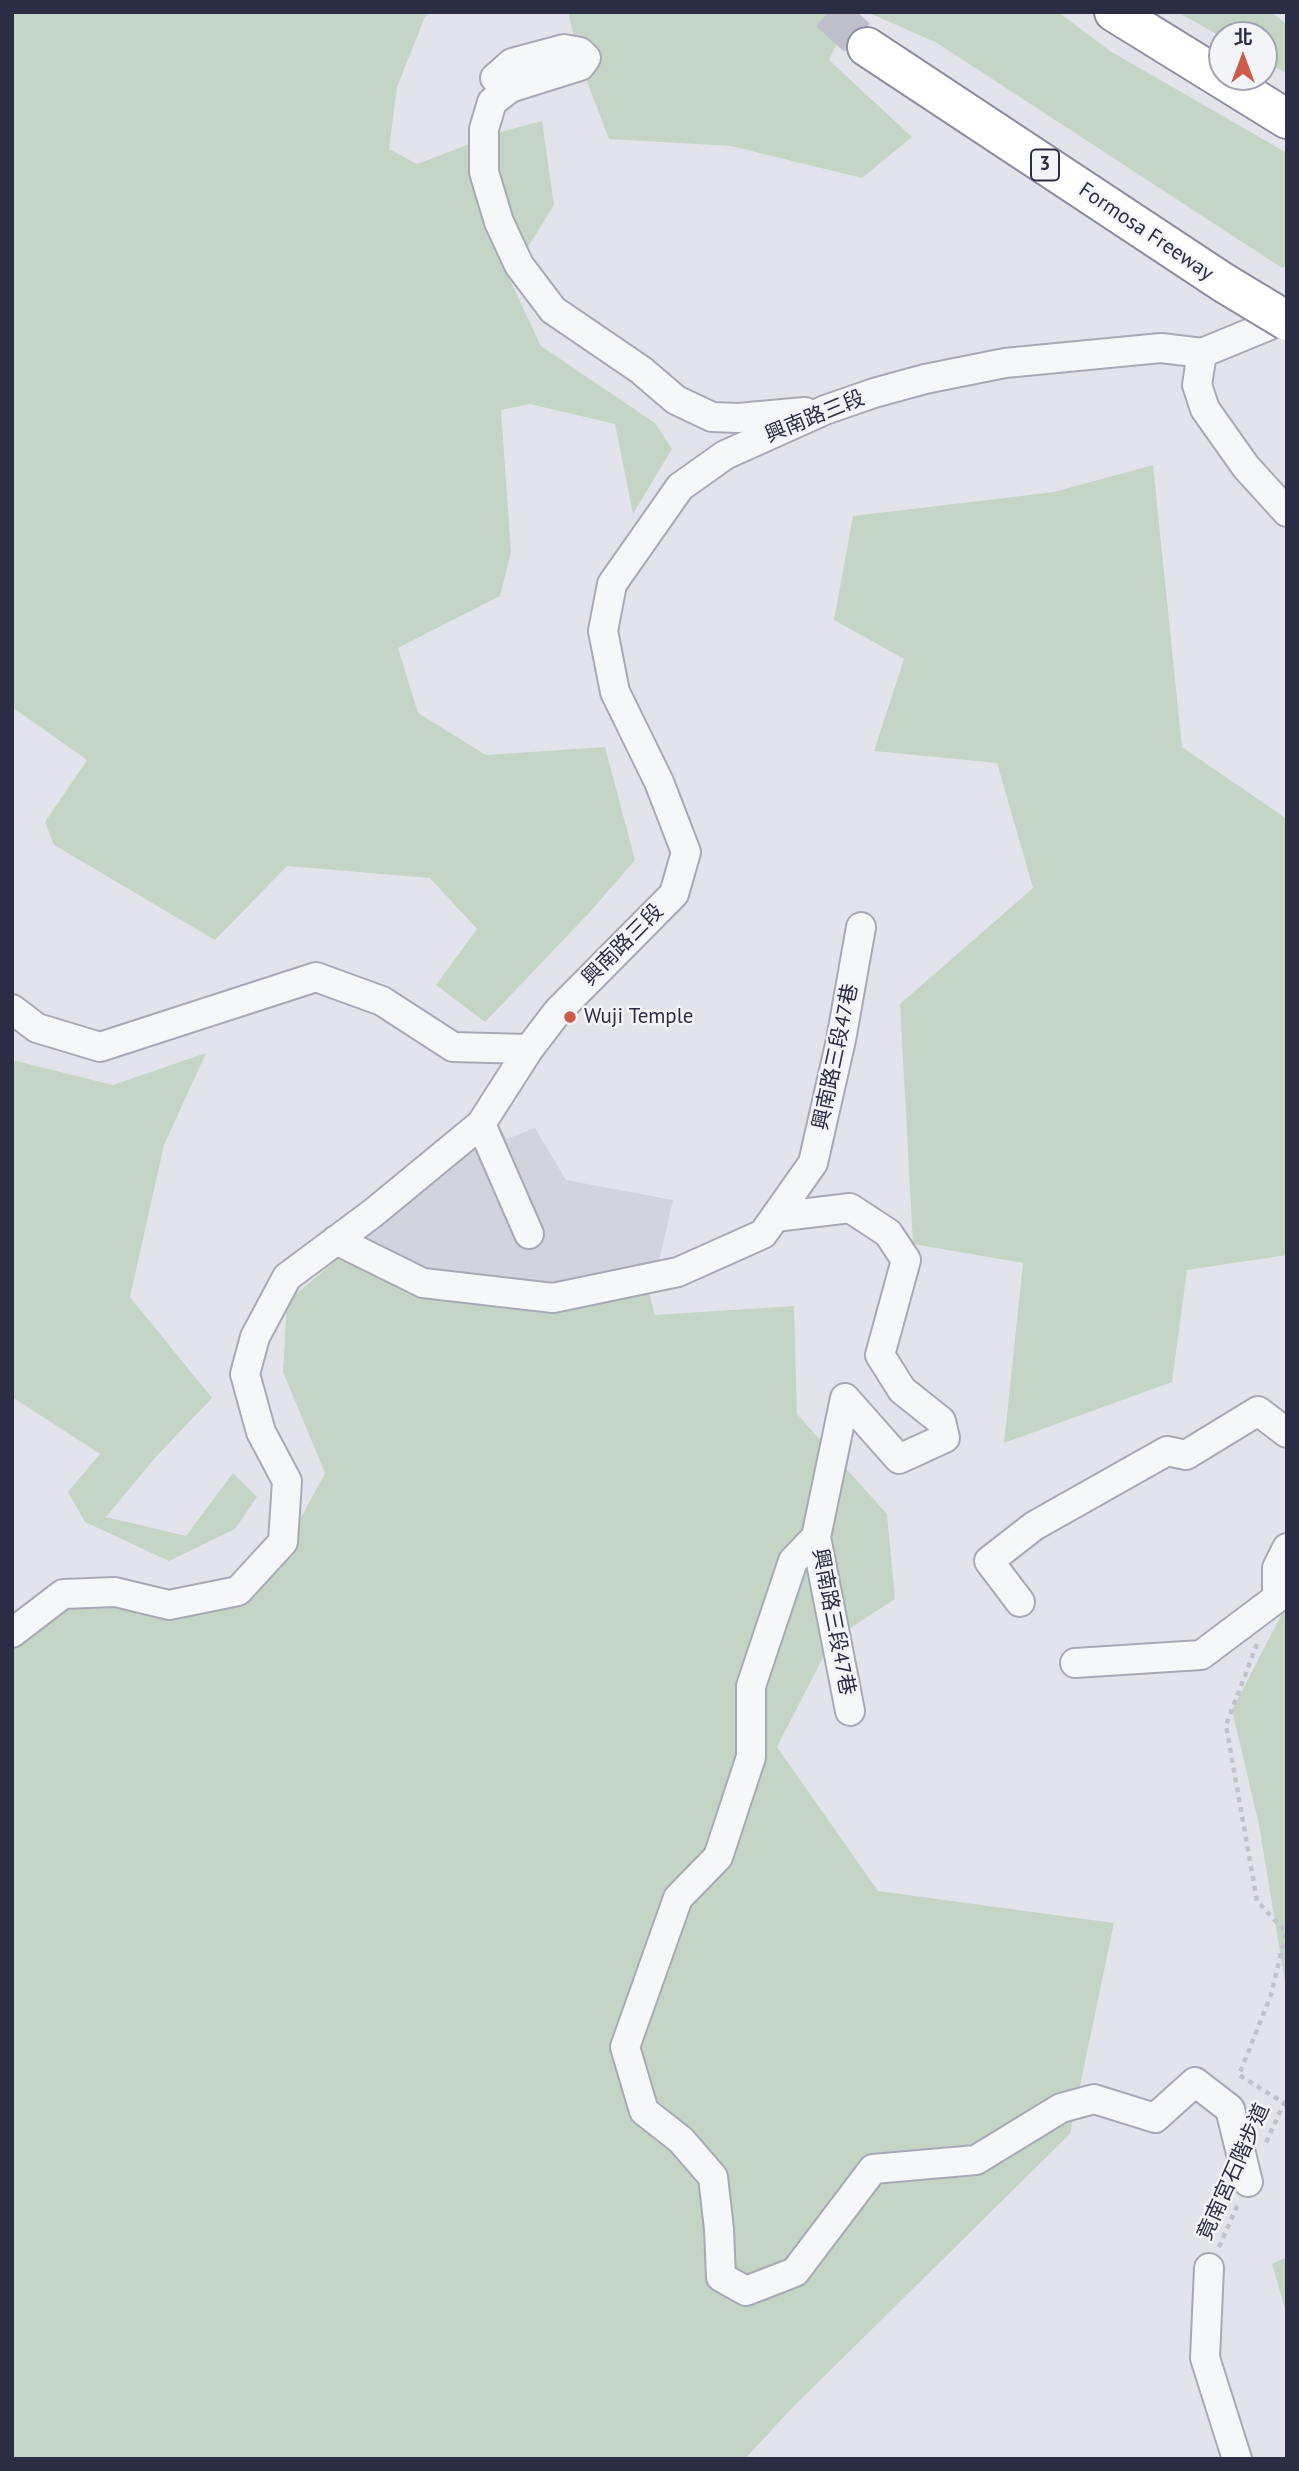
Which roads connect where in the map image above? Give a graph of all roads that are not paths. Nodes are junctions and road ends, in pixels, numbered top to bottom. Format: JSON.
{"nodes":[{"id":1,"x":1114,"y":12,"type":"edge"},
{"id":2,"x":867,"y":47,"type":"tunnel mouth"},
{"id":3,"x":495,"y":78,"type":"dead end"},
{"id":4,"x":1287,"y":119,"type":"edge"},
{"id":5,"x":1287,"y":319,"type":"edge"},
{"id":6,"x":1202,"y":353,"type":"junction"},
{"id":7,"x":825,"y":410,"type":"junction"},
{"id":8,"x":1287,"y":512,"type":"edge"},
{"id":9,"x":861,"y":927,"type":"dead end"},
{"id":10,"x":12,"y":1009,"type":"edge"},
{"id":11,"x":529,"y":1049,"type":"junction"},
{"id":12,"x":481,"y":1124,"type":"junction"},
{"id":13,"x":775,"y":1217,"type":"junction"},
{"id":14,"x":529,"y":1234,"type":"dead end"},
{"id":15,"x":337,"y":1240,"type":"junction"},
{"id":16,"x":1287,"y":1433,"type":"edge"},
{"id":17,"x":816,"y":1537,"type":"junction"},
{"id":18,"x":1287,"y":1548,"type":"edge"},
{"id":19,"x":1020,"y":1602,"type":"dead end"},
{"id":20,"x":12,"y":1633,"type":"edge"},
{"id":21,"x":1074,"y":1662,"type":"dead end"},
{"id":22,"x":850,"y":1711,"type":"dead end"},
{"id":23,"x":1248,"y":2182,"type":"road end"},
{"id":24,"x":1209,"y":2268,"type":"road end"},
{"id":25,"x":1237,"y":2459,"type":"edge"}],
"edges":[{"from":1,"to":4,"type":"highway"},
{"from":2,"to":5,"type":"highway","name":"Formosa Freeway","number":"3","bridge":true},
{"from":3,"to":7,"type":"street"},
{"from":5,"to":6,"type":"street"},
{"from":6,"to":7,"type":"street","name":"興南路三段"},
{"from":6,"to":8,"type":"street"},
{"from":7,"to":11,"type":"street","name":"興南路三段"},
{"from":9,"to":13,"type":"street","name":"興南路三段47巷"},
{"from":10,"to":11,"type":"street"},
{"from":11,"to":12,"type":"street","name":"興南路三段"},
{"from":12,"to":14,"type":"street"},
{"from":12,"to":15,"type":"street","name":"興南路三段"},
{"from":13,"to":15,"type":"street","name":"興南路三段47巷"},
{"from":13,"to":17,"type":"street","name":"興南路三段47巷"},
{"from":15,"to":20,"type":"street","name":"興南路三段"},
{"from":16,"to":19,"type":"street"},
{"from":17,"to":22,"type":"street","name":"興南路三段47巷"},
{"from":17,"to":23,"type":"street"},
{"from":18,"to":21,"type":"street"},
{"from":24,"to":25,"type":"street"}]}
